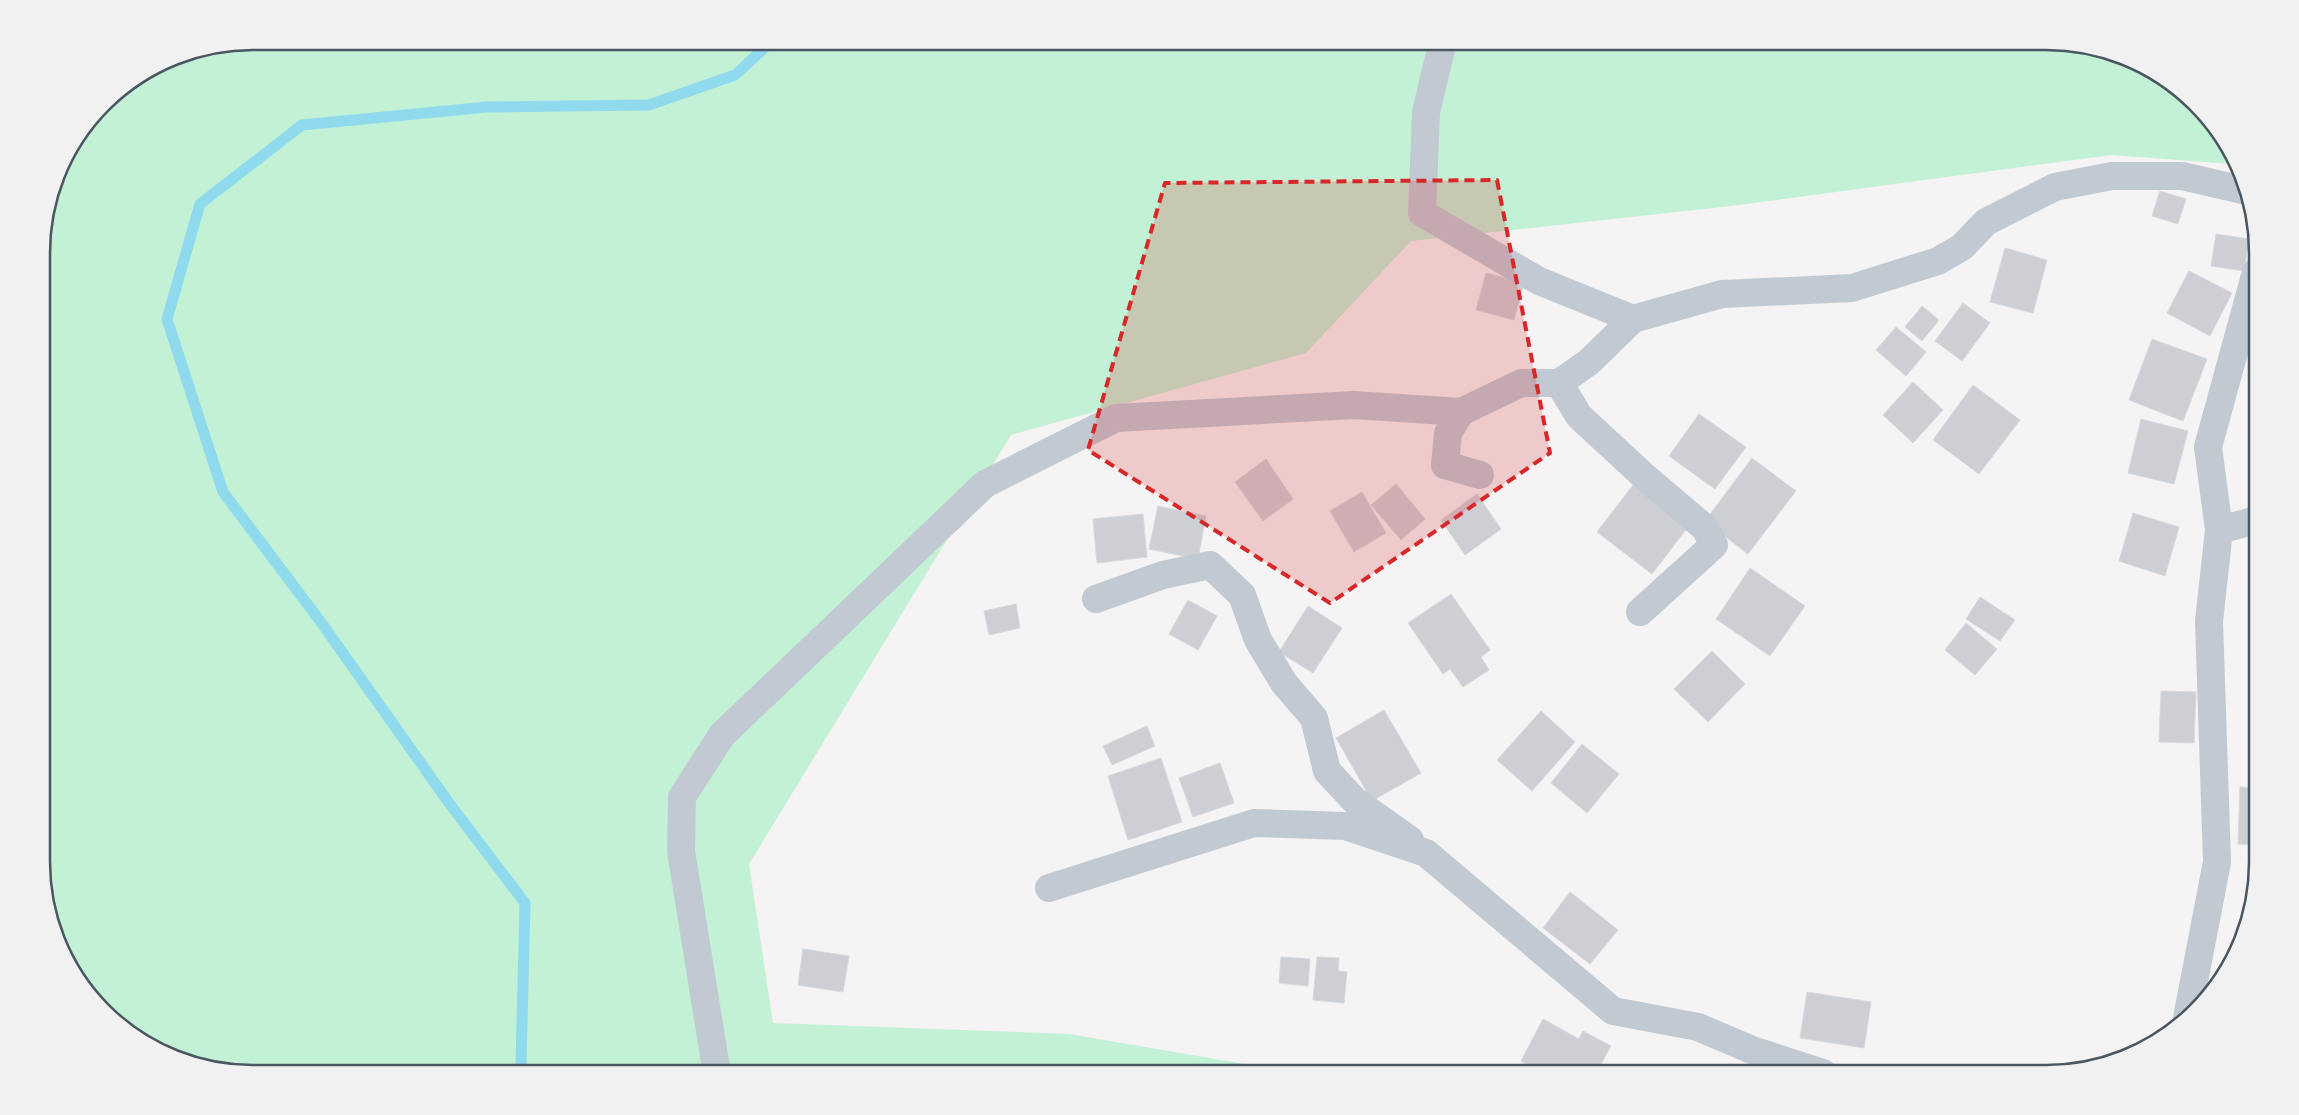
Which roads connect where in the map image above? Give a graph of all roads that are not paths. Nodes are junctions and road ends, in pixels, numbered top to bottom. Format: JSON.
{"nodes":[{"id":1,"x":1442,"y":50,"type":"edge"},
{"id":2,"x":2238,"y":189,"type":"edge"},
{"id":3,"x":2249,"y":298,"type":"edge"},
{"id":4,"x":1634,"y":319,"type":"junction"},
{"id":5,"x":1558,"y":383,"type":"junction"},
{"id":6,"x":1461,"y":412,"type":"junction"},
{"id":7,"x":1480,"y":475,"type":"dead end"},
{"id":8,"x":2249,"y":522,"type":"edge"},
{"id":9,"x":2219,"y":530,"type":"junction"},
{"id":10,"x":1096,"y":599,"type":"dead end"},
{"id":11,"x":1640,"y":612,"type":"dead end"},
{"id":12,"x":1426,"y":853,"type":"junction"},
{"id":13,"x":1049,"y":888,"type":"dead end"},
{"id":14,"x":2189,"y":1007,"type":"edge"},
{"id":15,"x":715,"y":1065,"type":"edge"},
{"id":16,"x":1798,"y":1065,"type":"edge"}],
"edges":[{"from":1,"to":4,"type":"street"},
{"from":2,"to":4,"type":"street"},
{"from":3,"to":9,"type":"street"},
{"from":4,"to":5,"type":"street"},
{"from":5,"to":6,"type":"street"},
{"from":5,"to":11,"type":"street"},
{"from":6,"to":7,"type":"street"},
{"from":6,"to":15,"type":"street"},
{"from":8,"to":9,"type":"street"},
{"from":9,"to":14,"type":"street"},
{"from":10,"to":12,"type":"street"},
{"from":12,"to":13,"type":"street"},
{"from":12,"to":16,"type":"street"}]}
